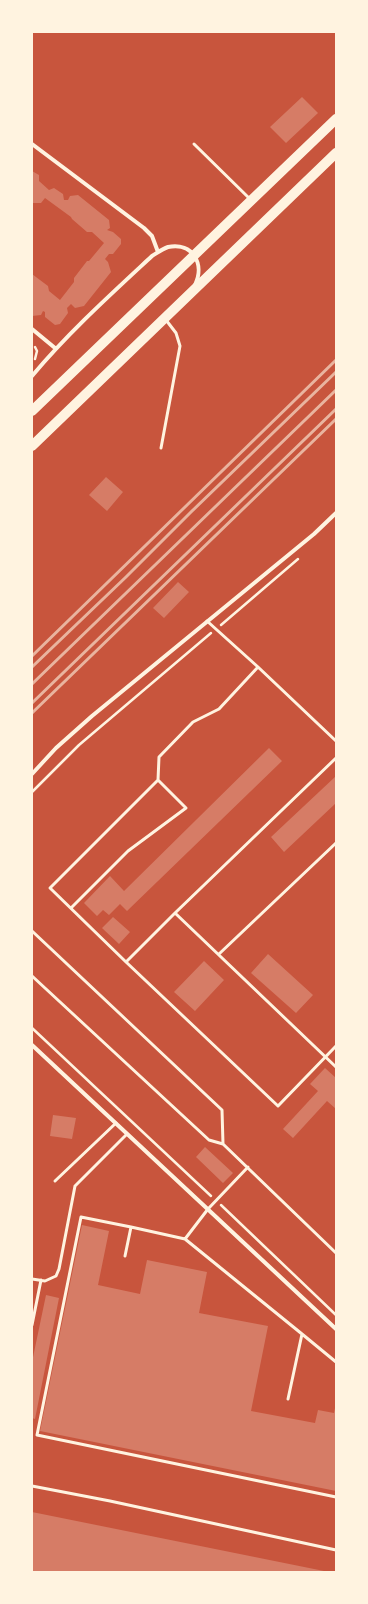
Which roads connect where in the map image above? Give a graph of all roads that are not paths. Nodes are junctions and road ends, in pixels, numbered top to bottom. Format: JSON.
{"nodes":[{"id":1,"x":336,"y":119,"type":"edge"},
{"id":2,"x":32,"y":144,"type":"edge"},
{"id":3,"x":194,"y":144,"type":"dead end"},
{"id":4,"x":336,"y":153,"type":"edge"},
{"id":5,"x":251,"y":200,"type":"junction"},
{"id":6,"x":158,"y":252,"type":"junction"},
{"id":7,"x":194,"y":255,"type":"junction"},
{"id":8,"x":189,"y":296,"type":"junction"},
{"id":9,"x":165,"y":319,"type":"junction"},
{"id":10,"x":32,"y":329,"type":"edge"},
{"id":11,"x":56,"y":348,"type":"junction"},
{"id":12,"x":32,"y":376,"type":"edge"},
{"id":13,"x":32,"y":411,"type":"edge"},
{"id":14,"x":32,"y":446,"type":"edge"},
{"id":15,"x":161,"y":448,"type":"dead end"},
{"id":16,"x":336,"y":513,"type":"edge"},
{"id":17,"x":207,"y":621,"type":"junction"},
{"id":18,"x":258,"y":668,"type":"junction"},
{"id":19,"x":336,"y":742,"type":"edge"},
{"id":20,"x":336,"y":758,"type":"edge"},
{"id":21,"x":32,"y":774,"type":"edge"},
{"id":22,"x":158,"y":780,"type":"junction"},
{"id":23,"x":336,"y":843,"type":"edge"},
{"id":24,"x":71,"y":908,"type":"junction"},
{"id":25,"x":175,"y":913,"type":"junction"},
{"id":26,"x":32,"y":931,"type":"edge"},
{"id":27,"x":219,"y":954,"type":"junction"},
{"id":28,"x":126,"y":962,"type":"junction"},
{"id":29,"x":32,"y":976,"type":"edge"},
{"id":30,"x":32,"y":1045,"type":"edge"},
{"id":31,"x":336,"y":1046,"type":"edge"},
{"id":32,"x":326,"y":1057,"type":"junction"},
{"id":33,"x":336,"y":1067,"type":"edge"},
{"id":34,"x":116,"y":1123,"type":"junction"},
{"id":35,"x":127,"y":1134,"type":"junction"},
{"id":36,"x":223,"y":1144,"type":"junction"},
{"id":37,"x":248,"y":1168,"type":"junction"},
{"id":38,"x":55,"y":1181,"type":"dead end"},
{"id":39,"x":208,"y":1210,"type":"junction"},
{"id":40,"x":131,"y":1227,"type":"junction"},
{"id":41,"x":185,"y":1239,"type":"junction"},
{"id":42,"x":336,"y":1253,"type":"edge"},
{"id":43,"x":125,"y":1256,"type":"dead end"},
{"id":44,"x":32,"y":1279,"type":"edge"},
{"id":45,"x":41,"y":1280,"type":"junction"},
{"id":46,"x":32,"y":1325,"type":"edge"},
{"id":47,"x":336,"y":1329,"type":"edge"},
{"id":48,"x":302,"y":1334,"type":"junction"},
{"id":49,"x":336,"y":1362,"type":"edge"},
{"id":50,"x":288,"y":1399,"type":"dead end"},
{"id":51,"x":32,"y":1486,"type":"edge"},
{"id":52,"x":336,"y":1497,"type":"edge"},
{"id":53,"x":336,"y":1550,"type":"edge"}],
"edges":[{"from":1,"to":5,"type":"main road"},
{"from":2,"to":6,"type":"street"},
{"from":3,"to":5,"type":"lane"},
{"from":4,"to":8,"type":"main road"},
{"from":5,"to":7,"type":"main road"},
{"from":6,"to":7,"type":"street"},
{"from":6,"to":11,"type":"street"},
{"from":7,"to":8,"type":"street"},
{"from":7,"to":13,"type":"main road"},
{"from":8,"to":9,"type":"main road"},
{"from":9,"to":14,"type":"main road"},
{"from":9,"to":15,"type":"lane"},
{"from":10,"to":11,"type":"street"},
{"from":11,"to":12,"type":"street"},
{"from":16,"to":17,"type":"street"},
{"from":17,"to":18,"type":"lane"},
{"from":17,"to":21,"type":"street"},
{"from":18,"to":19,"type":"lane"},
{"from":18,"to":22,"type":"lane"},
{"from":20,"to":25,"type":"lane"},
{"from":22,"to":24,"type":"lane"},
{"from":22,"to":24,"type":"lane"},
{"from":23,"to":27,"type":"lane"},
{"from":24,"to":28,"type":"lane"},
{"from":25,"to":27,"type":"lane"},
{"from":25,"to":28,"type":"lane"},
{"from":26,"to":36,"type":"lane"},
{"from":27,"to":32,"type":"lane"},
{"from":28,"to":32,"type":"lane"},
{"from":29,"to":36,"type":"lane"},
{"from":30,"to":34,"type":"street"},
{"from":31,"to":32,"type":"lane"},
{"from":32,"to":33,"type":"lane"},
{"from":34,"to":35,"type":"street"},
{"from":34,"to":38,"type":"lane"},
{"from":35,"to":39,"type":"street"},
{"from":35,"to":45,"type":"lane"},
{"from":36,"to":37,"type":"lane"},
{"from":37,"to":39,"type":"lane"},
{"from":37,"to":42,"type":"lane"},
{"from":39,"to":41,"type":"lane"},
{"from":39,"to":47,"type":"street"},
{"from":40,"to":41,"type":"lane"},
{"from":40,"to":43,"type":"lane"},
{"from":40,"to":52,"type":"lane"},
{"from":41,"to":48,"type":"lane"},
{"from":44,"to":45,"type":"lane"},
{"from":45,"to":46,"type":"lane"},
{"from":48,"to":49,"type":"lane"},
{"from":48,"to":50,"type":"lane"},
{"from":51,"to":53,"type":"lane"}]}
